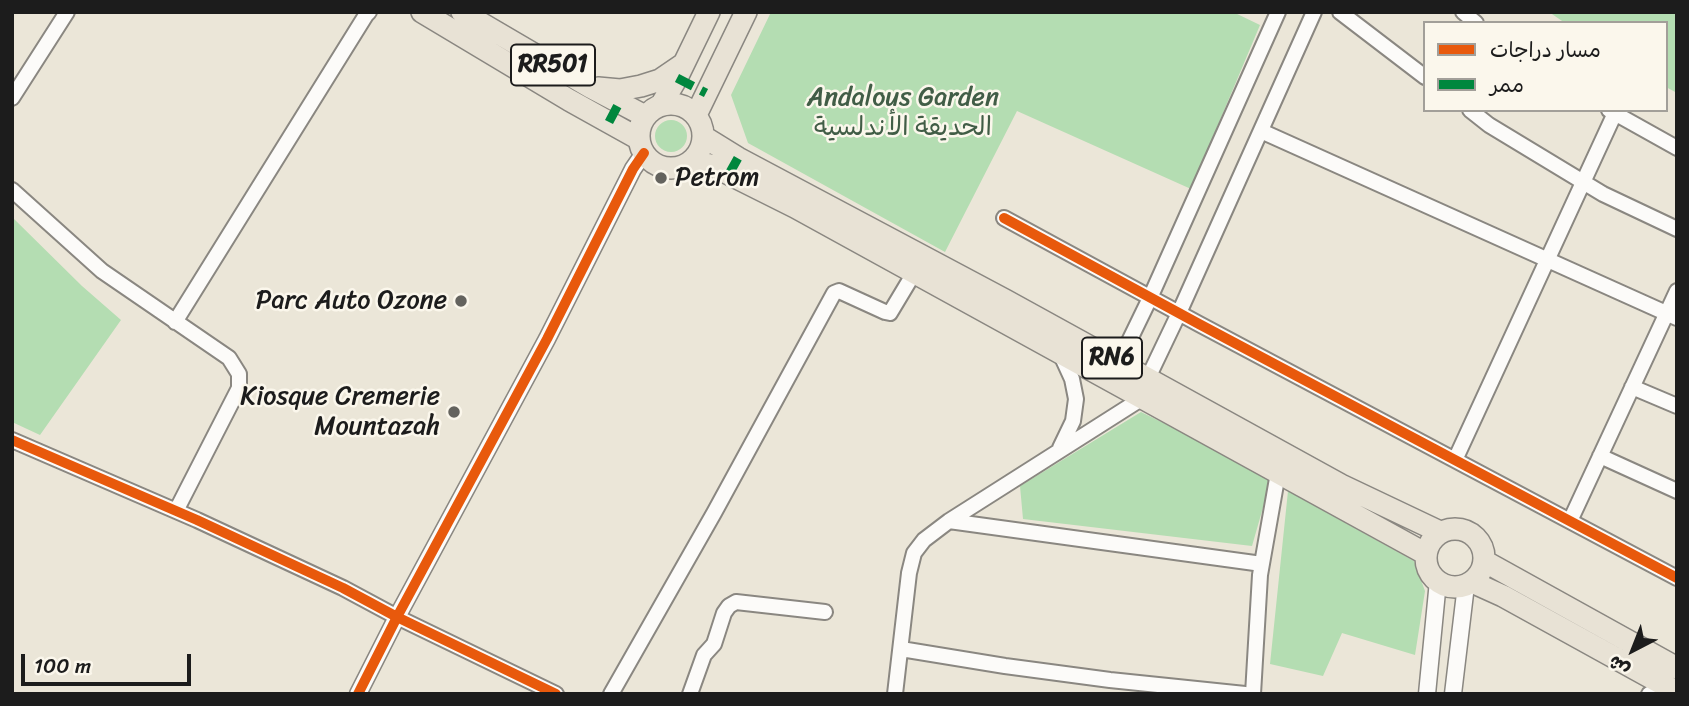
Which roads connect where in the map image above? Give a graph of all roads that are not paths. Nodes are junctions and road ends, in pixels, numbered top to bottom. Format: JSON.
{"nodes":[{"id":1,"x":67,"y":12,"type":"edge"},
{"id":2,"x":369,"y":12,"type":"edge"},
{"id":3,"x":422,"y":12,"type":"edge"},
{"id":4,"x":462,"y":12,"type":"edge"},
{"id":5,"x":709,"y":12,"type":"edge"},
{"id":6,"x":746,"y":12,"type":"edge"},
{"id":7,"x":1278,"y":12,"type":"edge"},
{"id":8,"x":1314,"y":12,"type":"edge"},
{"id":9,"x":1340,"y":12,"type":"edge"},
{"id":10,"x":684,"y":64,"type":"junction"},
{"id":11,"x":1423,"y":75,"type":"edge"},
{"id":12,"x":590,"y":87,"type":"junction"},
{"id":13,"x":12,"y":98,"type":"edge"},
{"id":14,"x":653,"y":110,"type":"junction"},
{"id":15,"x":1472,"y":112,"type":"edge"},
{"id":16,"x":1612,"y":112,"type":"edge"},
{"id":17,"x":696,"y":115,"type":"junction"},
{"id":18,"x":1261,"y":131,"type":"junction"},
{"id":19,"x":704,"y":138,"type":"junction"},
{"id":20,"x":642,"y":146,"type":"junction"},
{"id":21,"x":1677,"y":148,"type":"edge"},
{"id":22,"x":693,"y":160,"type":"junction"},
{"id":23,"x":1583,"y":182,"type":"junction"},
{"id":24,"x":12,"y":190,"type":"edge"},
{"id":25,"x":1004,"y":218,"type":"dead end"},
{"id":26,"x":1677,"y":229,"type":"edge"},
{"id":27,"x":1547,"y":260,"type":"junction"},
{"id":28,"x":914,"y":273,"type":"junction"},
{"id":29,"x":1677,"y":290,"type":"edge"},
{"id":30,"x":1150,"y":298,"type":"junction"},
{"id":31,"x":1179,"y":313,"type":"junction"},
{"id":32,"x":1672,"y":316,"type":"edge"},
{"id":33,"x":175,"y":322,"type":"junction"},
{"id":34,"x":1061,"y":355,"type":"junction"},
{"id":35,"x":1119,"y":362,"type":"junction"},
{"id":36,"x":1148,"y":378,"type":"junction"},
{"id":37,"x":1632,"y":387,"type":"junction"},
{"id":38,"x":1141,"y":399,"type":"junction"},
{"id":39,"x":1677,"y":407,"type":"edge"},
{"id":40,"x":12,"y":440,"type":"edge"},
{"id":41,"x":1059,"y":450,"type":"junction"},
{"id":42,"x":1600,"y":456,"type":"junction"},
{"id":43,"x":1455,"y":460,"type":"junction"},
{"id":44,"x":1278,"y":473,"type":"junction"},
{"id":45,"x":1677,"y":491,"type":"edge"},
{"id":46,"x":176,"y":511,"type":"junction"},
{"id":47,"x":949,"y":521,"type":"junction"},
{"id":48,"x":1570,"y":521,"type":"junction"},
{"id":49,"x":1440,"y":532,"type":"junction"},
{"id":50,"x":1426,"y":554,"type":"junction"},
{"id":51,"x":1484,"y":561,"type":"junction"},
{"id":52,"x":1262,"y":564,"type":"junction"},
{"id":53,"x":1677,"y":578,"type":"edge"},
{"id":54,"x":1438,"y":581,"type":"junction"},
{"id":55,"x":1469,"y":583,"type":"junction"},
{"id":56,"x":825,"y":612,"type":"dead end"},
{"id":57,"x":397,"y":617,"type":"junction"},
{"id":58,"x":901,"y":649,"type":"junction"},
{"id":59,"x":1677,"y":668,"type":"edge"},
{"id":60,"x":1651,"y":690,"type":"edge"},
{"id":61,"x":1677,"y":692,"type":"edge"},
{"id":62,"x":615,"y":693,"type":"edge"},
{"id":63,"x":358,"y":694,"type":"edge"},
{"id":64,"x":556,"y":694,"type":"edge"},
{"id":65,"x":690,"y":694,"type":"edge"},
{"id":66,"x":895,"y":694,"type":"edge"},
{"id":67,"x":1245,"y":694,"type":"edge"},
{"id":68,"x":1253,"y":694,"type":"edge"},
{"id":69,"x":1427,"y":694,"type":"edge"},
{"id":70,"x":1453,"y":694,"type":"edge"}],
"edges":[{"from":1,"to":13,"type":"street"},
{"from":2,"to":33,"type":"street"},
{"from":3,"to":20,"type":"main road","number":"RR501"},
{"from":4,"to":12,"type":"main road","number":"RR501"},
{"from":5,"to":10,"type":"main road"},
{"from":6,"to":17,"type":"main road"},
{"from":7,"to":30,"type":"street"},
{"from":8,"to":18,"type":"street"},
{"from":9,"to":11,"type":"street"},
{"from":10,"to":12,"type":"main road"},
{"from":10,"to":14,"type":"main road"},
{"from":12,"to":14,"type":"main road","number":"RR501"},
{"from":14,"to":17,"type":"main road"},
{"from":14,"to":20,"type":"main road"},
{"from":15,"to":23,"type":"street"},
{"from":16,"to":21,"type":"street"},
{"from":16,"to":23,"type":"street"},
{"from":17,"to":19,"type":"main road"},
{"from":18,"to":27,"type":"street"},
{"from":18,"to":31,"type":"street"},
{"from":19,"to":22,"type":"main road"},
{"from":19,"to":35,"type":"main road","number":"RN6"},
{"from":20,"to":22,"type":"main road","number":"RN6"},
{"from":20,"to":57,"type":"street"},
{"from":22,"to":28,"type":"main road","number":"RN6"},
{"from":23,"to":26,"type":"street"},
{"from":23,"to":27,"type":"street"},
{"from":24,"to":33,"type":"street"},
{"from":25,"to":30,"type":"street"},
{"from":27,"to":32,"type":"street"},
{"from":27,"to":43,"type":"street"},
{"from":28,"to":34,"type":"main road","number":"RN6"},
{"from":28,"to":62,"type":"street"},
{"from":29,"to":32,"type":"street"},
{"from":30,"to":31,"type":"street"},
{"from":30,"to":35,"type":"street"},
{"from":31,"to":36,"type":"street"},
{"from":31,"to":43,"type":"street"},
{"from":32,"to":37,"type":"street"},
{"from":33,"to":46,"type":"street"},
{"from":34,"to":38,"type":"main road","number":"RN6"},
{"from":34,"to":41,"type":"street"},
{"from":35,"to":36,"type":"main road","number":"RN6"},
{"from":36,"to":49,"type":"main road","number":"RN6"},
{"from":37,"to":39,"type":"street"},
{"from":37,"to":42,"type":"street"},
{"from":38,"to":41,"type":"street"},
{"from":38,"to":44,"type":"main road","number":"RN6"},
{"from":40,"to":46,"type":"street"},
{"from":41,"to":47,"type":"street"},
{"from":42,"to":45,"type":"street"},
{"from":42,"to":48,"type":"street"},
{"from":43,"to":48,"type":"street"},
{"from":44,"to":50,"type":"main road","number":"RN6"},
{"from":44,"to":52,"type":"street"},
{"from":46,"to":57,"type":"street"},
{"from":47,"to":52,"type":"street"},
{"from":47,"to":58,"type":"street"},
{"from":48,"to":53,"type":"street"},
{"from":49,"to":50,"type":"main road"},
{"from":49,"to":51,"type":"main road","number":"RN6"},
{"from":50,"to":54,"type":"main road"},
{"from":51,"to":55,"type":"main road"},
{"from":51,"to":59,"type":"main road"},
{"from":52,"to":68,"type":"street"},
{"from":54,"to":55,"type":"main road"},
{"from":54,"to":69,"type":"street"},
{"from":55,"to":60,"type":"main road"},
{"from":55,"to":70,"type":"street"},
{"from":56,"to":65,"type":"street"},
{"from":57,"to":63,"type":"street"},
{"from":57,"to":64,"type":"street"},
{"from":58,"to":66,"type":"street"},
{"from":58,"to":67,"type":"street"},
{"from":60,"to":61,"type":"main road"}]}
